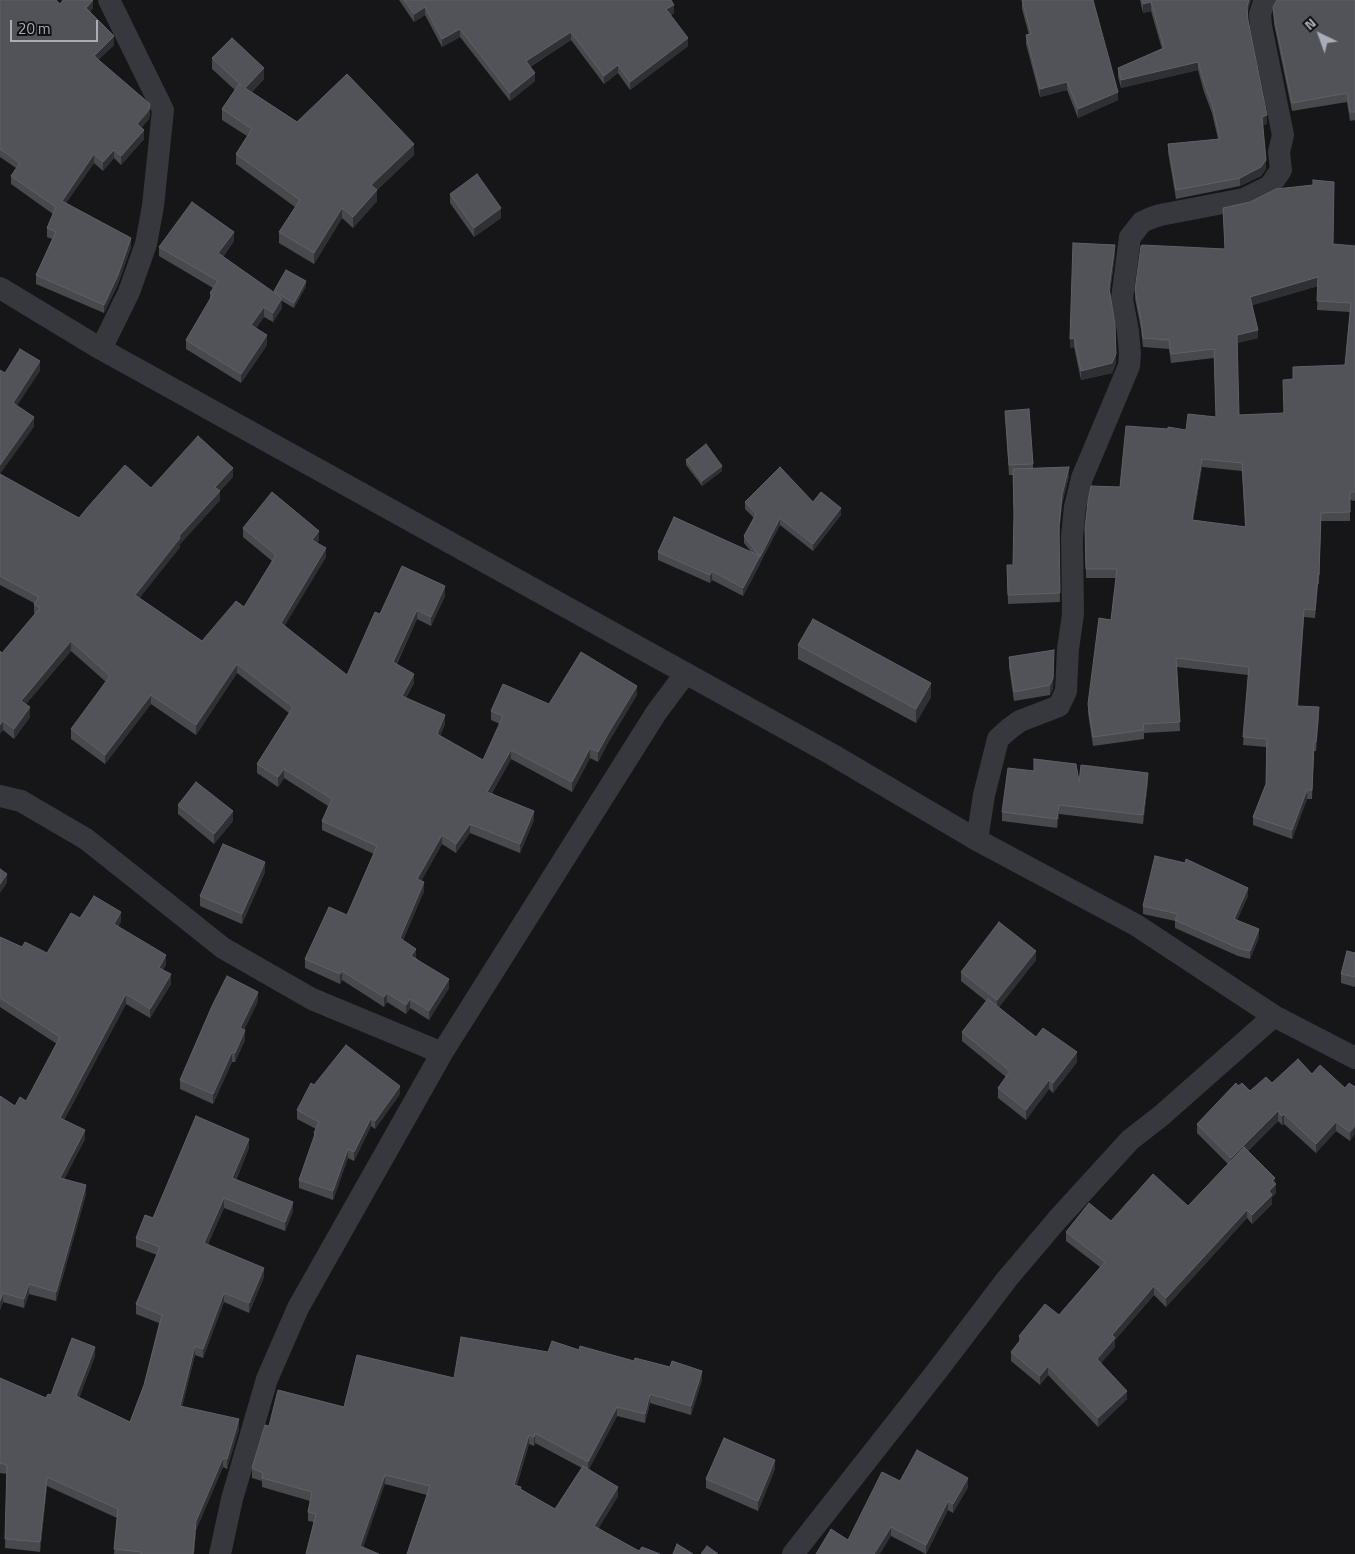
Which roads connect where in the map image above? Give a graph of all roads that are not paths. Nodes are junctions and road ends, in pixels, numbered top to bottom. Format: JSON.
{"nodes":[{"id":1,"x":109,"y":0,"type":"edge"},
{"id":2,"x":1267,"y":0,"type":"edge"},
{"id":3,"x":0,"y":288,"type":"edge"},
{"id":4,"x":101,"y":349,"type":"junction"},
{"id":5,"x":685,"y":674,"type":"junction"},
{"id":6,"x":0,"y":796,"type":"edge"},
{"id":7,"x":976,"y":840,"type":"junction"},
{"id":8,"x":1274,"y":1016,"type":"junction"},
{"id":9,"x":442,"y":1053,"type":"junction"},
{"id":10,"x":1355,"y":1058,"type":"edge"},
{"id":11,"x":220,"y":1554,"type":"edge"},
{"id":12,"x":793,"y":1554,"type":"edge"}],
"edges":[{"from":1,"to":4,"type":"street"},
{"from":2,"to":7,"type":"street"},
{"from":3,"to":4,"type":"street"},
{"from":4,"to":5,"type":"street"},
{"from":5,"to":7,"type":"street"},
{"from":5,"to":9,"type":"street"},
{"from":6,"to":9,"type":"street"},
{"from":7,"to":8,"type":"street"},
{"from":8,"to":10,"type":"street"},
{"from":8,"to":12,"type":"street"},
{"from":9,"to":11,"type":"street"}]}
